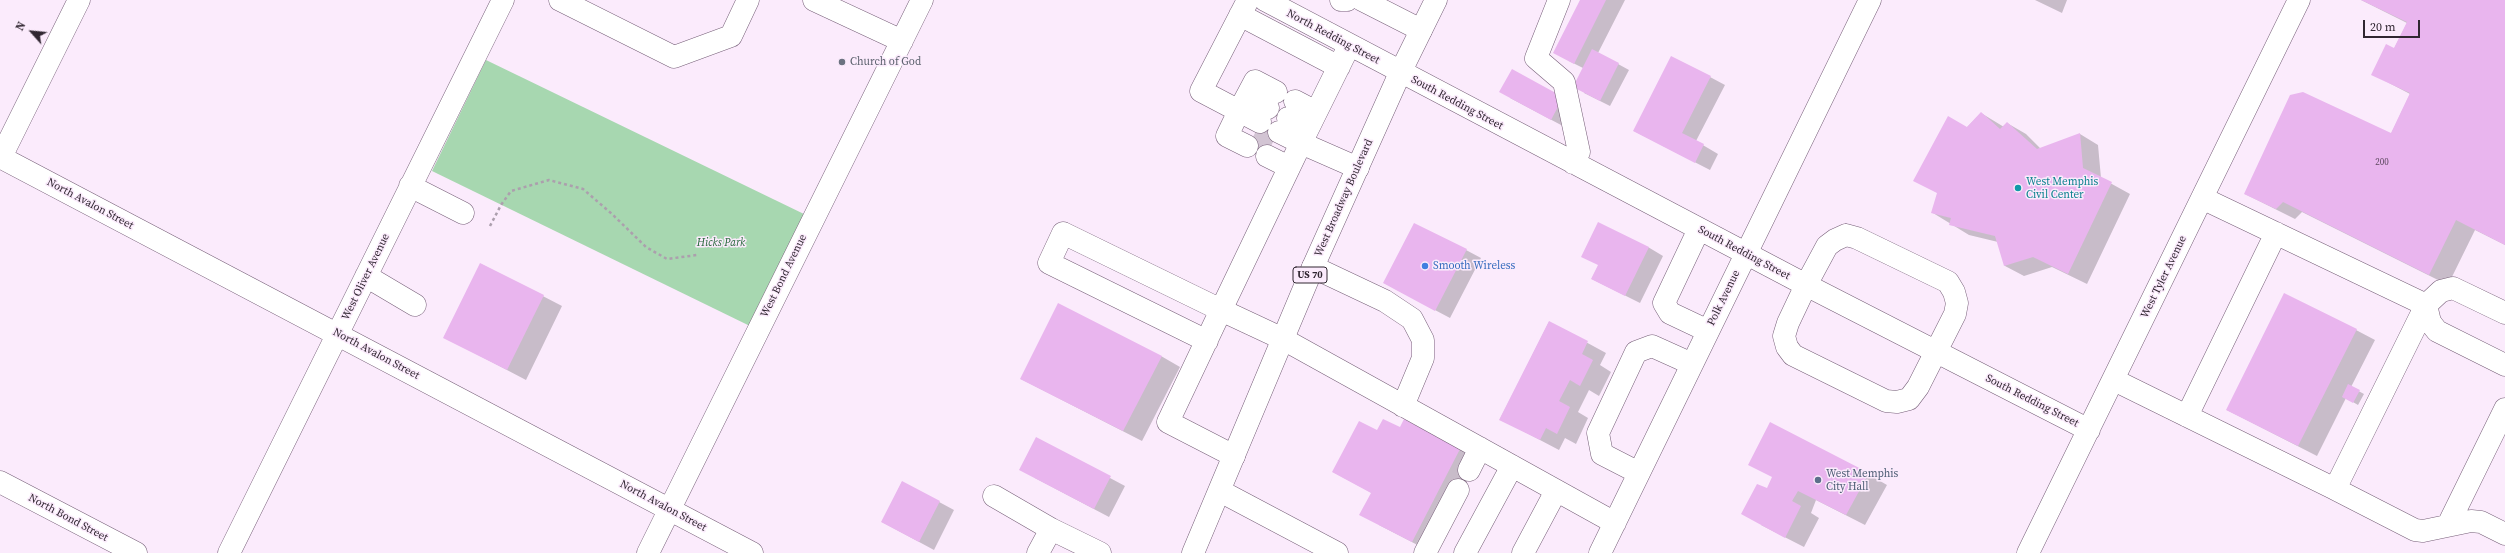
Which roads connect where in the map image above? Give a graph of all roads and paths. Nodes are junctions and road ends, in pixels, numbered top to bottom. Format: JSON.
{"nodes":[{"id":1,"x":79,"y":0,"type":"edge"},
{"id":2,"x":503,"y":0,"type":"edge"},
{"id":3,"x":560,"y":0,"type":"edge"},
{"id":4,"x":748,"y":0,"type":"edge"},
{"id":5,"x":814,"y":0,"type":"edge"},
{"id":6,"x":922,"y":0,"type":"edge"},
{"id":7,"x":1265,"y":0,"type":"edge"},
{"id":8,"x":1341,"y":0,"type":"edge"},
{"id":9,"x":1346,"y":0,"type":"edge"},
{"id":10,"x":1362,"y":0,"type":"edge"},
{"id":11,"x":1436,"y":0,"type":"edge"},
{"id":12,"x":1559,"y":0,"type":"edge"},
{"id":13,"x":1870,"y":0,"type":"edge"},
{"id":14,"x":2299,"y":0,"type":"edge"},
{"id":15,"x":1244,"y":7,"type":"edge"},
{"id":16,"x":1421,"y":30,"type":"junction"},
{"id":17,"x":902,"y":41,"type":"junction"},
{"id":18,"x":1349,"y":46,"type":"junction"},
{"id":19,"x":1338,"y":67,"type":"junction"},
{"id":20,"x":1400,"y":73,"type":"junction"},
{"id":21,"x":1240,"y":111,"type":"junction"},
{"id":22,"x":1271,"y":125,"type":"junction"},
{"id":23,"x":1302,"y":141,"type":"junction"},
{"id":24,"x":0,"y":157,"type":"edge"},
{"id":25,"x":1573,"y":163,"type":"junction"},
{"id":26,"x":1358,"y":168,"type":"junction"},
{"id":27,"x":410,"y":186,"type":"junction"},
{"id":28,"x":2202,"y":198,"type":"junction"},
{"id":29,"x":463,"y":213,"type":"dead end"},
{"id":30,"x":490,"y":226,"type":"dead end"},
{"id":31,"x":1699,"y":229,"type":"junction"},
{"id":32,"x":2276,"y":233,"type":"junction"},
{"id":33,"x":1746,"y":253,"type":"junction"},
{"id":34,"x":696,"y":255,"type":"dead end"},
{"id":35,"x":1313,"y":267,"type":"junction"},
{"id":36,"x":366,"y":276,"type":"junction"},
{"id":37,"x":1806,"y":286,"type":"junction"},
{"id":38,"x":415,"y":305,"type":"dead end"},
{"id":39,"x":2426,"y":305,"type":"junction"},
{"id":40,"x":1221,"y":310,"type":"junction"},
{"id":41,"x":2505,"y":313,"type":"edge"},
{"id":42,"x":1708,"y":331,"type":"junction"},
{"id":43,"x":338,"y":333,"type":"junction"},
{"id":44,"x":1283,"y":339,"type":"junction"},
{"id":45,"x":1207,"y":341,"type":"junction"},
{"id":46,"x":1936,"y":352,"type":"junction"},
{"id":47,"x":1692,"y":364,"type":"junction"},
{"id":48,"x":2505,"y":365,"type":"edge"},
{"id":49,"x":2114,"y":380,"type":"junction"},
{"id":50,"x":1403,"y":406,"type":"junction"},
{"id":51,"x":2505,"y":409,"type":"edge"},
{"id":52,"x":2187,"y":416,"type":"junction"},
{"id":53,"x":2089,"y":430,"type":"junction"},
{"id":54,"x":1480,"y":448,"type":"junction"},
{"id":55,"x":1234,"y":456,"type":"junction"},
{"id":56,"x":1512,"y":466,"type":"junction"},
{"id":57,"x":1469,"y":470,"type":"dead end"},
{"id":58,"x":1639,"y":473,"type":"junction"},
{"id":59,"x":0,"y":482,"type":"edge"},
{"id":60,"x":1458,"y":490,"type":"dead end"},
{"id":61,"x":2335,"y":490,"type":"junction"},
{"id":62,"x":1220,"y":491,"type":"junction"},
{"id":63,"x":1556,"y":491,"type":"junction"},
{"id":64,"x":994,"y":496,"type":"dead end"},
{"id":65,"x":668,"y":509,"type":"junction"},
{"id":66,"x":1615,"y":523,"type":"junction"},
{"id":67,"x":2448,"y":525,"type":"junction"},
{"id":68,"x":1051,"y":529,"type":"junction"},
{"id":69,"x":2505,"y":534,"type":"edge"},
{"id":70,"x":136,"y":553,"type":"edge"},
{"id":71,"x":228,"y":553,"type":"edge"},
{"id":72,"x":648,"y":553,"type":"edge"},
{"id":73,"x":752,"y":553,"type":"edge"},
{"id":74,"x":1038,"y":553,"type":"edge"},
{"id":75,"x":1100,"y":553,"type":"edge"},
{"id":76,"x":1193,"y":553,"type":"edge"},
{"id":77,"x":1337,"y":553,"type":"edge"},
{"id":78,"x":1424,"y":553,"type":"edge"},
{"id":79,"x":1465,"y":553,"type":"edge"},
{"id":80,"x":1523,"y":553,"type":"edge"},
{"id":81,"x":1600,"y":553,"type":"edge"},
{"id":82,"x":2028,"y":553,"type":"edge"}],
"edges":[{"from":1,"to":24,"type":"street"},
{"from":2,"to":27,"type":"street","name":"West Oliver Avenue"},
{"from":3,"to":4,"type":"street"},
{"from":5,"to":17,"type":"street"},
{"from":6,"to":17,"type":"street","name":"West Bond Avenue"},
{"from":7,"to":18,"type":"street","name":"North Redding Street"},
{"from":8,"to":9,"type":"street"},
{"from":10,"to":16,"type":"street"},
{"from":11,"to":16,"type":"street","name":"West Broadway Boulevard","number":"US 70"},
{"from":12,"to":25,"type":"street"},
{"from":13,"to":33,"type":"street","name":"Polk Avenue"},
{"from":14,"to":28,"type":"street","name":"West Tyler Avenue"},
{"from":15,"to":19,"type":"street"},
{"from":15,"to":21,"type":"street"},
{"from":16,"to":20,"type":"street","name":"West Broadway Boulevard","number":"US 70"},
{"from":17,"to":65,"type":"street","name":"West Bond Avenue"},
{"from":18,"to":19,"type":"street"},
{"from":18,"to":20,"type":"street","name":"North Redding Street"},
{"from":19,"to":23,"type":"street"},
{"from":20,"to":25,"type":"street","name":"South Redding Street"},
{"from":20,"to":26,"type":"street","name":"West Broadway Boulevard","number":"US 70"},
{"from":21,"to":22,"type":"street"},
{"from":21,"to":22,"type":"street"},
{"from":22,"to":23,"type":"street"},
{"from":22,"to":23,"type":"street"},
{"from":23,"to":26,"type":"street"},
{"from":23,"to":40,"type":"street"},
{"from":24,"to":43,"type":"street","name":"North Avalon Street"},
{"from":25,"to":31,"type":"street","name":"South Redding Street"},
{"from":26,"to":35,"type":"street","name":"West Broadway Boulevard","number":"US 70"},
{"from":27,"to":29,"type":"street"},
{"from":27,"to":36,"type":"street","name":"West Oliver Avenue"},
{"from":28,"to":32,"type":"street"},
{"from":28,"to":49,"type":"street","name":"West Tyler Avenue"},
{"from":30,"to":34,"type":"path"},
{"from":31,"to":33,"type":"street","name":"South Redding Street"},
{"from":31,"to":42,"type":"street"},
{"from":32,"to":39,"type":"street"},
{"from":32,"to":52,"type":"street"},
{"from":33,"to":37,"type":"street","name":"South Redding Street"},
{"from":33,"to":42,"type":"street","name":"Polk Avenue"},
{"from":35,"to":44,"type":"street","name":"West Broadway Boulevard","number":"US 70"},
{"from":35,"to":50,"type":"street"},
{"from":36,"to":38,"type":"street"},
{"from":36,"to":43,"type":"street","name":"West Oliver Avenue"},
{"from":37,"to":46,"type":"street","name":"South Redding Street"},
{"from":37,"to":46,"type":"street"},
{"from":37,"to":46,"type":"street"},
{"from":39,"to":41,"type":"street"},
{"from":39,"to":48,"type":"street"},
{"from":39,"to":61,"type":"street"},
{"from":40,"to":44,"type":"street"},
{"from":40,"to":45,"type":"street"},
{"from":40,"to":45,"type":"street"},
{"from":42,"to":47,"type":"street","name":"Polk Avenue"},
{"from":43,"to":65,"type":"street","name":"North Avalon Street"},
{"from":43,"to":71,"type":"street","name":"West Oliver Avenue"},
{"from":44,"to":50,"type":"street"},
{"from":44,"to":55,"type":"street","name":"West Broadway Boulevard","number":"US 70"},
{"from":45,"to":55,"type":"street"},
{"from":46,"to":53,"type":"street","name":"South Redding Street"},
{"from":47,"to":58,"type":"street","name":"Polk Avenue"},
{"from":47,"to":58,"type":"street"},
{"from":49,"to":52,"type":"street"},
{"from":49,"to":53,"type":"street","name":"West Tyler Avenue"},
{"from":50,"to":54,"type":"street"},
{"from":51,"to":67,"type":"street"},
{"from":52,"to":61,"type":"street"},
{"from":53,"to":82,"type":"street","name":"West Tyler Avenue"},
{"from":54,"to":56,"type":"street"},
{"from":54,"to":57,"type":"street"},
{"from":55,"to":62,"type":"street","name":"West Broadway Boulevard","number":"US 70"},
{"from":56,"to":63,"type":"street"},
{"from":56,"to":79,"type":"street"},
{"from":58,"to":66,"type":"street","name":"Polk Avenue"},
{"from":59,"to":70,"type":"street","name":"North Bond Street"},
{"from":60,"to":78,"type":"street"},
{"from":61,"to":67,"type":"street"},
{"from":62,"to":76,"type":"street","name":"West Broadway Boulevard","number":"US 70"},
{"from":62,"to":77,"type":"street"},
{"from":63,"to":66,"type":"street"},
{"from":63,"to":80,"type":"street"},
{"from":64,"to":68,"type":"street"},
{"from":65,"to":72,"type":"street","name":"West Bond Avenue"},
{"from":65,"to":73,"type":"street","name":"North Avalon Street"},
{"from":66,"to":81,"type":"street","name":"Polk Avenue"},
{"from":67,"to":69,"type":"street"},
{"from":68,"to":74,"type":"street"},
{"from":68,"to":75,"type":"street"}]}
